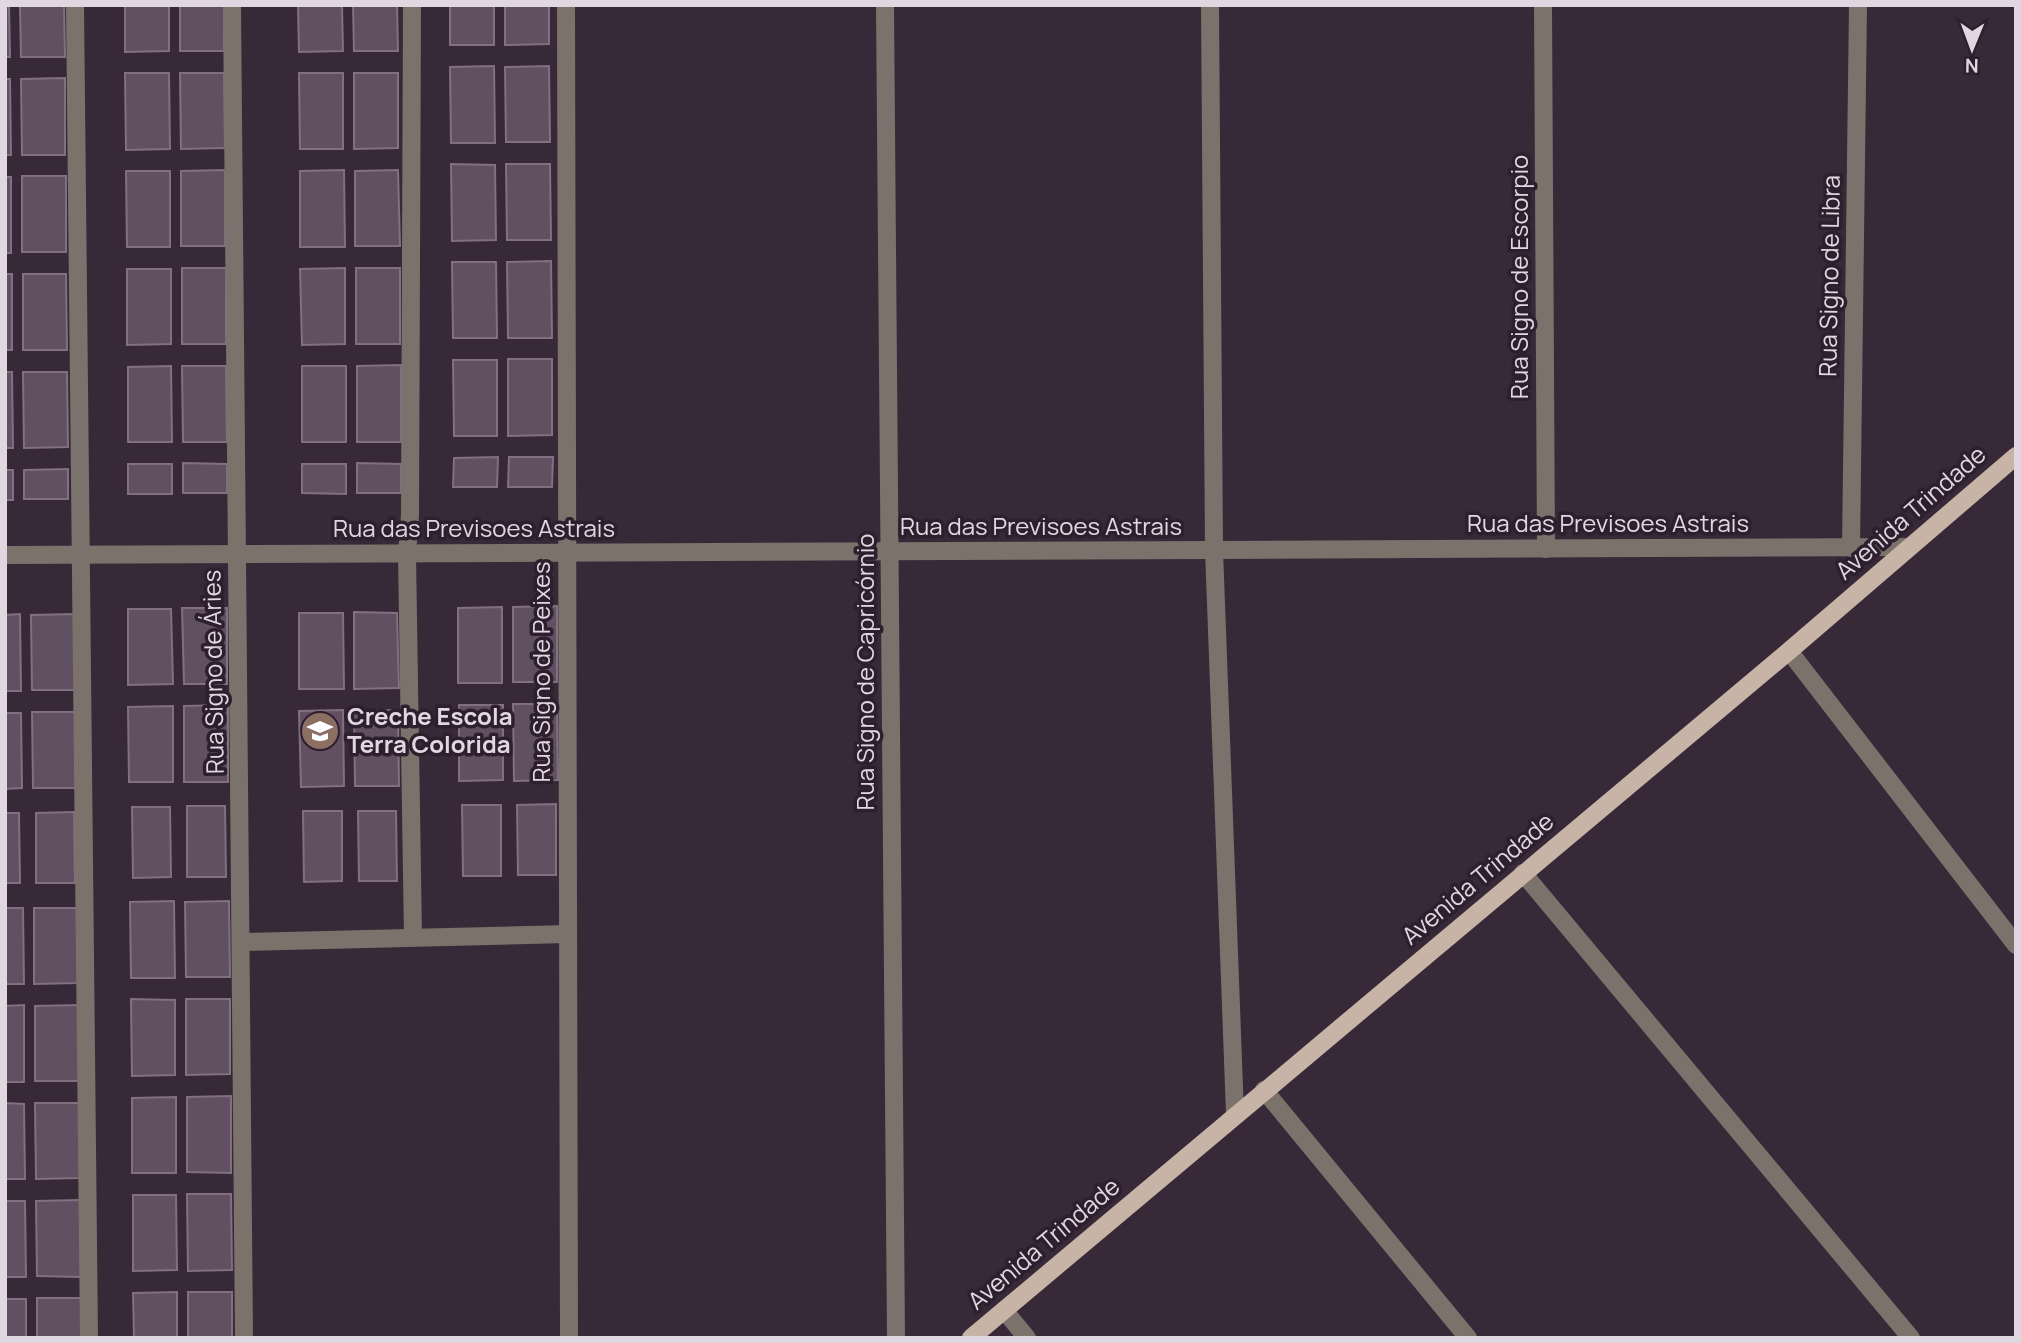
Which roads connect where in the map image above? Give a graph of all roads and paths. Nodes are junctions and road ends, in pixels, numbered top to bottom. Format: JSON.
{"nodes":[{"id":1,"x":75,"y":5,"type":"edge"},
{"id":2,"x":232,"y":5,"type":"edge"},
{"id":3,"x":412,"y":5,"type":"edge"},
{"id":4,"x":566,"y":5,"type":"edge"},
{"id":5,"x":885,"y":5,"type":"edge"},
{"id":6,"x":1210,"y":5,"type":"edge"},
{"id":7,"x":1543,"y":5,"type":"edge"},
{"id":8,"x":1858,"y":5,"type":"edge"},
{"id":9,"x":2016,"y":456,"type":"edge"},
{"id":10,"x":1909,"y":547,"type":"junction"},
{"id":11,"x":1851,"y":548,"type":"junction"},
{"id":12,"x":1546,"y":549,"type":"junction"},
{"id":13,"x":890,"y":551,"type":"junction"},
{"id":14,"x":1214,"y":551,"type":"junction"},
{"id":15,"x":567,"y":553,"type":"junction"},
{"id":16,"x":407,"y":554,"type":"junction"},
{"id":17,"x":5,"y":555,"type":"edge"},
{"id":18,"x":81,"y":555,"type":"junction"},
{"id":19,"x":237,"y":555,"type":"junction"},
{"id":20,"x":1789,"y":651,"type":"junction"},
{"id":21,"x":1523,"y":873,"type":"junction"},
{"id":22,"x":567,"y":934,"type":"junction"},
{"id":23,"x":412,"y":937,"type":"junction"},
{"id":24,"x":241,"y":942,"type":"junction"},
{"id":25,"x":2016,"y":945,"type":"edge"},
{"id":26,"x":1264,"y":1090,"type":"junction"},
{"id":27,"x":1235,"y":1114,"type":"junction"},
{"id":28,"x":1004,"y":1310,"type":"junction"},
{"id":29,"x":89,"y":1338,"type":"edge"},
{"id":30,"x":244,"y":1338,"type":"edge"},
{"id":31,"x":569,"y":1338,"type":"edge"},
{"id":32,"x":896,"y":1338,"type":"edge"},
{"id":33,"x":971,"y":1338,"type":"edge"},
{"id":34,"x":1027,"y":1338,"type":"edge"},
{"id":35,"x":1468,"y":1338,"type":"edge"},
{"id":36,"x":1912,"y":1338,"type":"edge"}],
"edges":[{"from":1,"to":18,"type":"street"},
{"from":2,"to":19,"type":"street","name":"Rua Signo de Áries"},
{"from":3,"to":16,"type":"street"},
{"from":4,"to":15,"type":"street","name":"Rua Signo de Peixes"},
{"from":5,"to":13,"type":"street","name":"Rua Signo de Capricórnio"},
{"from":6,"to":14,"type":"street"},
{"from":7,"to":12,"type":"street","name":"Rua Signo de Escorpio"},
{"from":8,"to":11,"type":"street","name":"Rua Signo de Libra"},
{"from":9,"to":10,"type":"main road","name":"Avenida Trindade"},
{"from":10,"to":11,"type":"street","name":"Rua das Previsoes Astrais"},
{"from":10,"to":20,"type":"main road","name":"Avenida Trindade"},
{"from":11,"to":12,"type":"street","name":"Rua das Previsoes Astrais"},
{"from":12,"to":14,"type":"street","name":"Rua das Previsoes Astrais"},
{"from":13,"to":14,"type":"street","name":"Rua das Previsoes Astrais"},
{"from":13,"to":15,"type":"street","name":"Rua das Previsoes Astrais"},
{"from":13,"to":32,"type":"street","name":"Rua Signo de Capricórnio"},
{"from":14,"to":27,"type":"street"},
{"from":15,"to":16,"type":"street","name":"Rua das Previsoes Astrais"},
{"from":15,"to":22,"type":"street","name":"Rua Signo de Peixes"},
{"from":16,"to":19,"type":"street","name":"Rua das Previsoes Astrais"},
{"from":16,"to":23,"type":"street"},
{"from":17,"to":18,"type":"street","name":"Rua das Previsoes Astrais"},
{"from":18,"to":19,"type":"street","name":"Rua das Previsoes Astrais"},
{"from":18,"to":29,"type":"street"},
{"from":19,"to":24,"type":"street","name":"Rua Signo de Áries"},
{"from":20,"to":21,"type":"main road","name":"Avenida Trindade"},
{"from":20,"to":25,"type":"street"},
{"from":21,"to":26,"type":"main road","name":"Avenida Trindade"},
{"from":21,"to":36,"type":"street"},
{"from":22,"to":23,"type":"street"},
{"from":22,"to":31,"type":"street","name":"Rua Signo de Peixes"},
{"from":23,"to":24,"type":"street"},
{"from":24,"to":30,"type":"street","name":"Rua Signo de Áries"},
{"from":26,"to":27,"type":"main road","name":"Avenida Trindade"},
{"from":26,"to":35,"type":"street"},
{"from":27,"to":28,"type":"main road","name":"Avenida Trindade"},
{"from":28,"to":33,"type":"main road","name":"Avenida Trindade"},
{"from":28,"to":34,"type":"street"}]}
